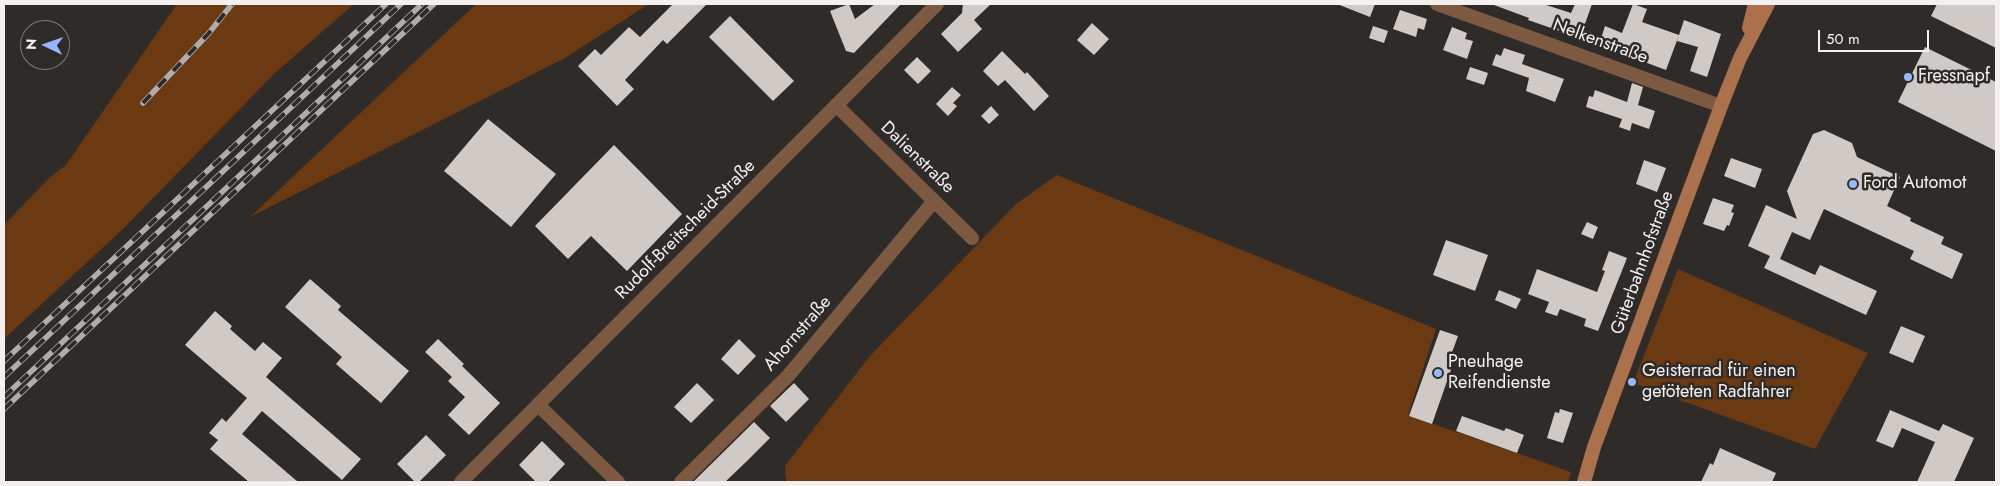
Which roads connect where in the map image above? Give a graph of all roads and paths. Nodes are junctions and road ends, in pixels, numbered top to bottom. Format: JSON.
{"nodes":[{"id":1,"x":937,"y":4,"type":"edge"},
{"id":2,"x":1437,"y":4,"type":"edge"},
{"id":3,"x":1756,"y":4,"type":"edge"},
{"id":4,"x":1768,"y":4,"type":"edge"},
{"id":5,"x":1740,"y":58,"type":"junction"},
{"id":6,"x":836,"y":105,"type":"junction"},
{"id":7,"x":1721,"y":106,"type":"junction"},
{"id":8,"x":934,"y":201,"type":"junction"},
{"id":9,"x":972,"y":238,"type":"dead end"},
{"id":10,"x":538,"y":405,"type":"junction"},
{"id":11,"x":461,"y":482,"type":"edge"},
{"id":12,"x":618,"y":482,"type":"edge"},
{"id":13,"x":681,"y":482,"type":"edge"},
{"id":14,"x":1584,"y":482,"type":"edge"}],
"edges":[{"from":1,"to":6,"type":"street","name":"Rudolf-Breitscheid-Straße"},
{"from":2,"to":7,"type":"street","name":"Nelkenstraße"},
{"from":3,"to":5,"type":"main road","name":"Güterbahnhofstraße"},
{"from":4,"to":5,"type":"main road","name":"Güterbahnhofstraße"},
{"from":5,"to":7,"type":"main road","name":"Güterbahnhofstraße"},
{"from":6,"to":8,"type":"street","name":"Dalienstraße"},
{"from":6,"to":10,"type":"street","name":"Rudolf-Breitscheid-Straße"},
{"from":7,"to":14,"type":"main road","name":"Güterbahnhofstraße"},
{"from":8,"to":9,"type":"street","name":"Dalienstraße"},
{"from":8,"to":13,"type":"street","name":"Ahornstraße"},
{"from":10,"to":11,"type":"street","name":"Rudolf-Breitscheid-Straße"},
{"from":10,"to":12,"type":"street"}]}
